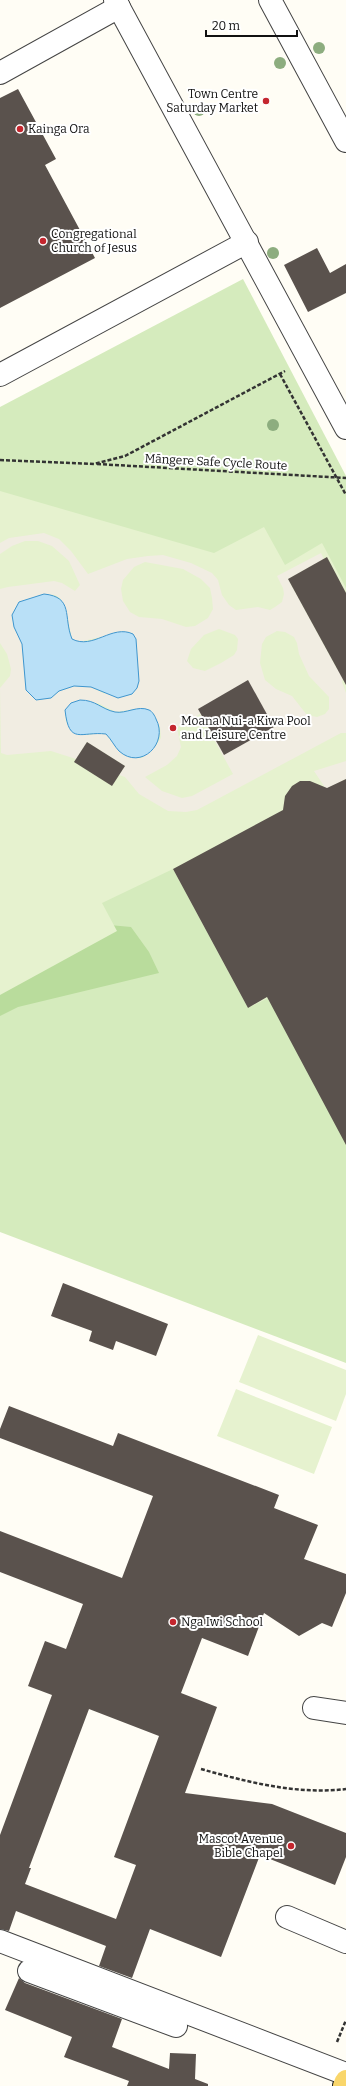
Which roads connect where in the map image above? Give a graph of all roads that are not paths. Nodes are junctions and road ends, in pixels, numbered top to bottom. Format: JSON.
{"nodes":[{"id":1,"x":270,"y":0,"type":"edge"},
{"id":2,"x":118,"y":4,"type":"edge"},
{"id":3,"x":0,"y":73,"type":"edge"},
{"id":4,"x":346,"y":141,"type":"edge"},
{"id":5,"x":247,"y":242,"type":"junction"},
{"id":6,"x":0,"y":375,"type":"edge"},
{"id":7,"x":346,"y":428,"type":"edge"},
{"id":8,"x":314,"y":1708,"type":"dead end"},
{"id":9,"x":346,"y":1713,"type":"edge"},
{"id":10,"x":287,"y":1918,"type":"dead end"},
{"id":11,"x":0,"y":1941,"type":"edge"},
{"id":12,"x":346,"y":1942,"type":"edge"},
{"id":13,"x":29,"y":1971,"type":"dead end"},
{"id":14,"x":346,"y":2074,"type":"edge"},
{"id":15,"x":346,"y":2081,"type":"edge"},
{"id":16,"x":338,"y":2086,"type":"edge"},
{"id":17,"x":344,"y":2086,"type":"edge"}],
"edges":[{"from":1,"to":4,"type":"street"},
{"from":2,"to":3,"type":"street"},
{"from":2,"to":5,"type":"street"},
{"from":5,"to":6,"type":"street"},
{"from":5,"to":7,"type":"street"},
{"from":8,"to":9,"type":"street"},
{"from":10,"to":12,"type":"street"},
{"from":11,"to":14,"type":"street"},
{"from":13,"to":16,"type":"street"},
{"from":15,"to":17,"type":"main road"}]}
